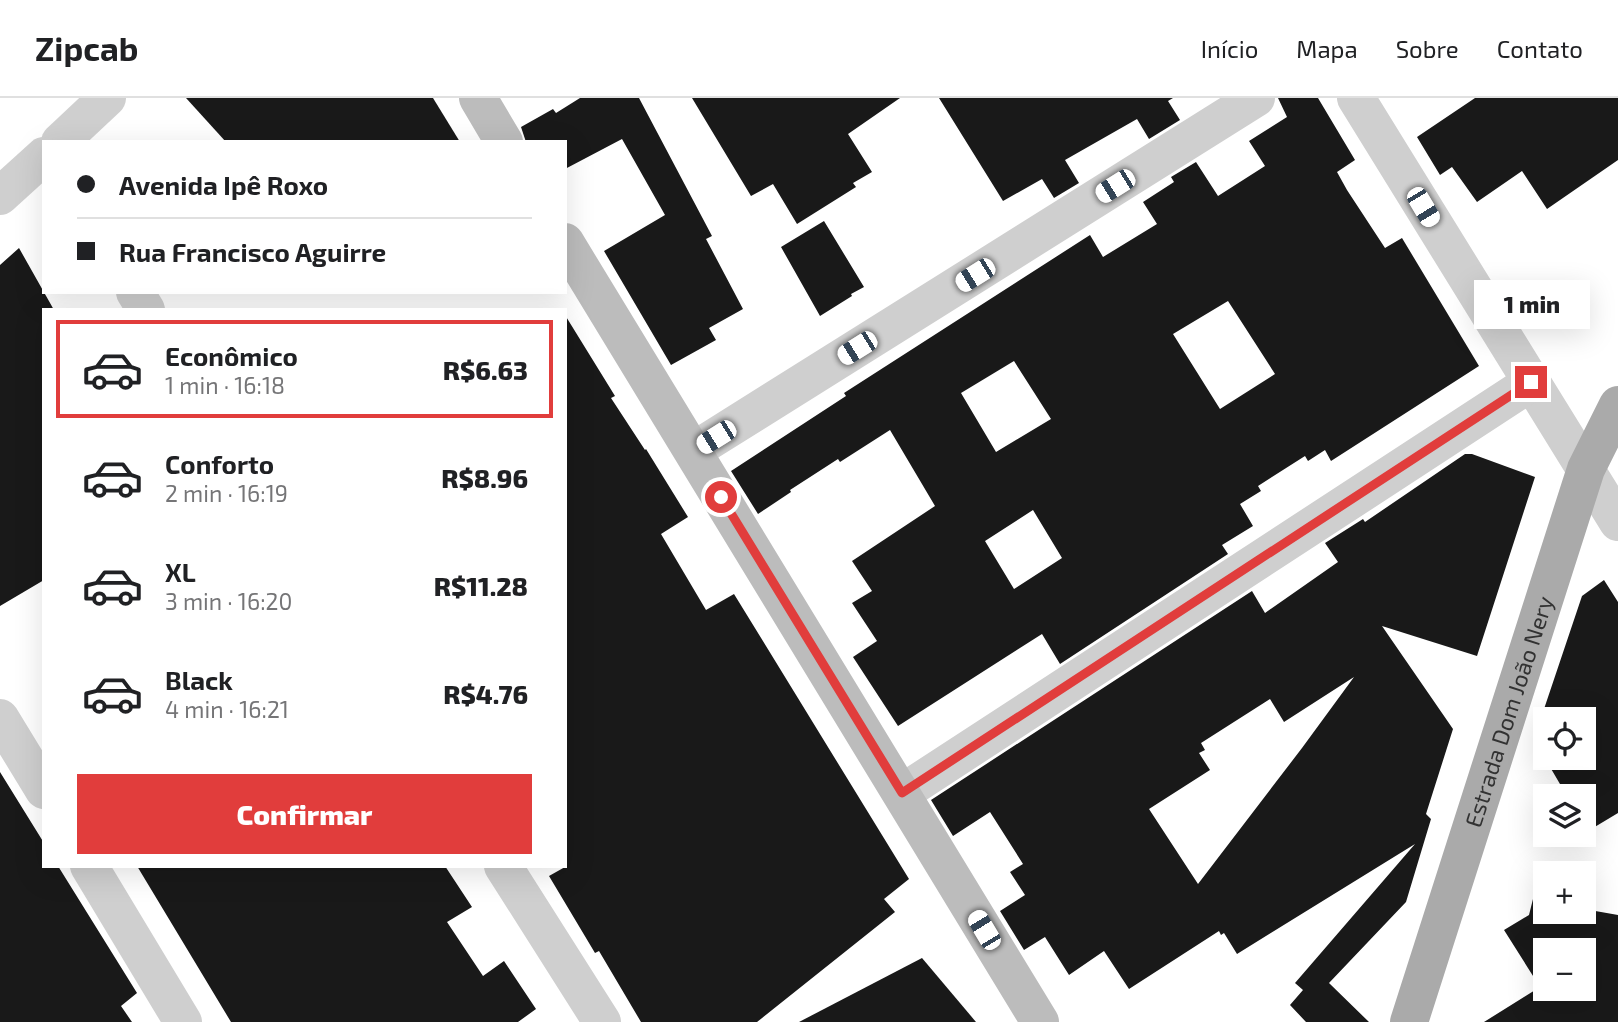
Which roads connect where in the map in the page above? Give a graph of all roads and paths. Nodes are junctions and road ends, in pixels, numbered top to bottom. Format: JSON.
{"nodes":[{"id":1,"x":107,"y":98,"type":"edge"},
{"id":2,"x":1256,"y":98,"type":"edge"},
{"id":3,"x":1356,"y":98,"type":"edge"},
{"id":4,"x":485,"y":101,"type":"edge"},
{"id":5,"x":62,"y":140,"type":"edge"},
{"id":6,"x":503,"y":140,"type":"edge"},
{"id":7,"x":42,"y":158,"type":"edge"},
{"id":8,"x":0,"y":196,"type":"edge"},
{"id":9,"x":567,"y":245,"type":"edge"},
{"id":10,"x":1531,"y":382,"type":"junction"},
{"id":11,"x":1618,"y":405,"type":"edge"},
{"id":12,"x":693,"y":452,"type":"junction"},
{"id":13,"x":1586,"y":469,"type":"junction"},
{"id":14,"x":1618,"y":522,"type":"edge"},
{"id":15,"x":0,"y":718,"type":"edge"},
{"id":16,"x":42,"y":787,"type":"edge"},
{"id":17,"x":902,"y":793,"type":"junction"},
{"id":18,"x":90,"y":868,"type":"edge"},
{"id":19,"x":504,"y":868,"type":"edge"},
{"id":20,"x":183,"y":1022,"type":"edge"},
{"id":21,"x":602,"y":1022,"type":"edge"},
{"id":22,"x":1040,"y":1022,"type":"edge"},
{"id":23,"x":1409,"y":1022,"type":"edge"}],
"edges":[{"from":1,"to":5,"type":"street"},
{"from":2,"to":12,"type":"street"},
{"from":3,"to":10,"type":"street"},
{"from":4,"to":6,"type":"street"},
{"from":7,"to":8,"type":"street"},
{"from":9,"to":12,"type":"street"},
{"from":10,"to":13,"type":"street"},
{"from":10,"to":17,"type":"street"},
{"from":11,"to":13,"type":"main road","name":"Estrada Dom João Nery"},
{"from":12,"to":17,"type":"street"},
{"from":13,"to":14,"type":"street"},
{"from":13,"to":23,"type":"main road","name":"Estrada Dom João Nery"},
{"from":15,"to":16,"type":"street"},
{"from":17,"to":22,"type":"street"},
{"from":18,"to":20,"type":"street"},
{"from":19,"to":21,"type":"street"}]}
